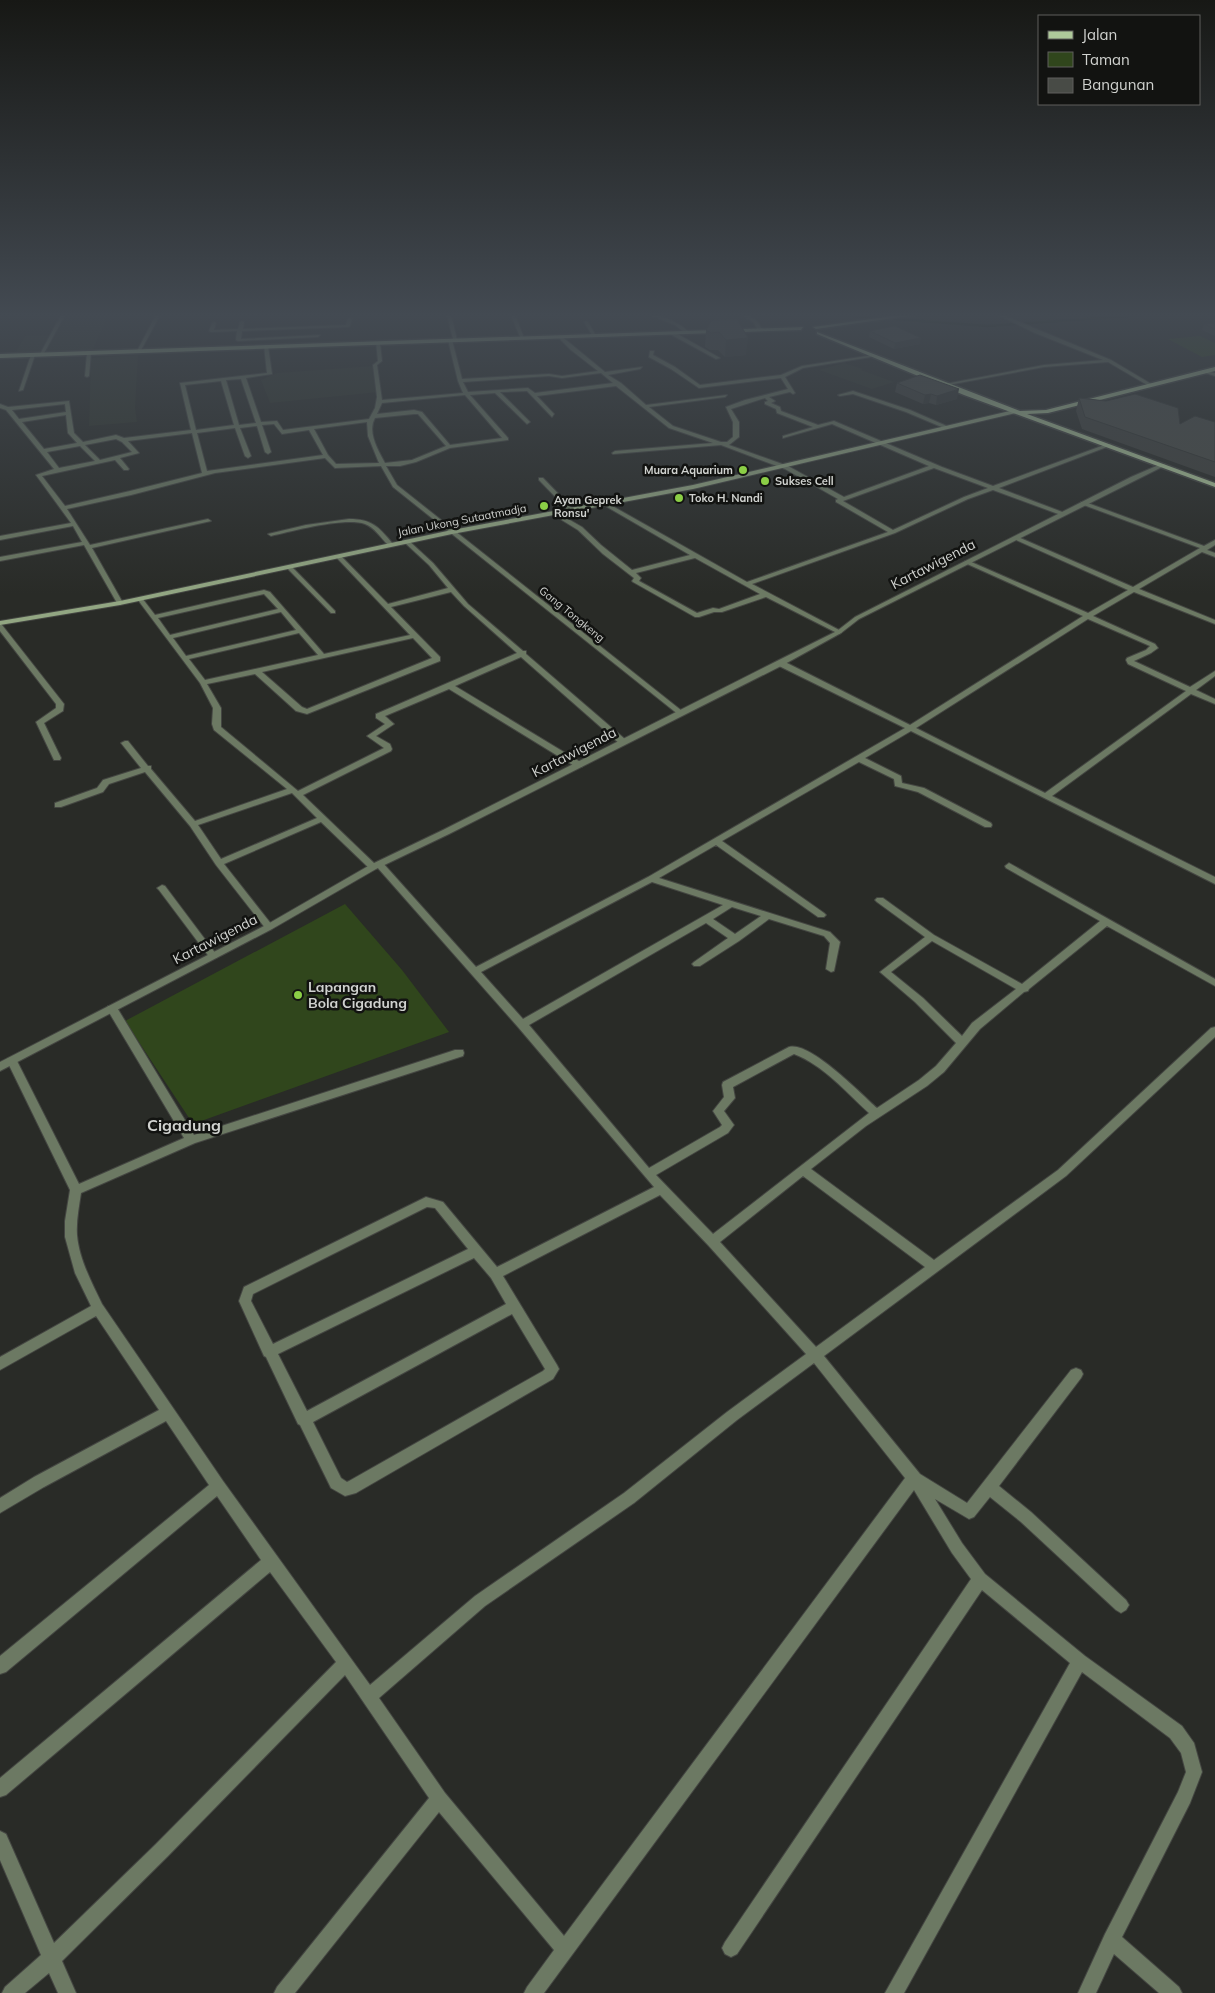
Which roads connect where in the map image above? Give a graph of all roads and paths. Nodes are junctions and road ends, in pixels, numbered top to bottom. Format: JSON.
{"nodes":[{"id":1,"x":15,"y":408,"type":"edge"},
{"id":2,"x":68,"y":408,"type":"edge"},
{"id":3,"x":188,"y":408,"type":"edge"},
{"id":4,"x":231,"y":408,"type":"edge"},
{"id":5,"x":253,"y":408,"type":"edge"},
{"id":6,"x":377,"y":408,"type":"edge"},
{"id":7,"x":479,"y":408,"type":"edge"},
{"id":8,"x":513,"y":408,"type":"edge"},
{"id":9,"x":546,"y":408,"type":"edge"},
{"id":10,"x":648,"y":408,"type":"edge"},
{"id":11,"x":730,"y":408,"type":"edge"},
{"id":12,"x":778,"y":408,"type":"edge"},
{"id":13,"x":899,"y":408,"type":"edge"},
{"id":14,"x":1004,"y":408,"type":"edge"},
{"id":15,"x":1062,"y":408,"type":"edge"},
{"id":16,"x":8,"y":409,"type":"joint"},
{"id":17,"x":1014,"y":412,"type":"junction"},
{"id":18,"x":1046,"y":412,"type":"junction"},
{"id":19,"x":68,"y":413,"type":"junction"},
{"id":20,"x":552,"y":415,"type":"dead end"},
{"id":21,"x":371,"y":418,"type":"junction"},
{"id":22,"x":18,"y":421,"type":"junction"},
{"id":23,"x":527,"y":422,"type":"dead end"},
{"id":24,"x":1042,"y":422,"type":"junction"},
{"id":25,"x":258,"y":424,"type":"junction"},
{"id":26,"x":816,"y":426,"type":"junction"},
{"id":27,"x":310,"y":427,"type":"junction"},
{"id":28,"x":237,"y":428,"type":"junction"},
{"id":29,"x":946,"y":428,"type":"junction"},
{"id":30,"x":195,"y":433,"type":"junction"},
{"id":31,"x":785,"y":437,"type":"dead end"},
{"id":32,"x":124,"y":440,"type":"junction"},
{"id":33,"x":882,"y":443,"type":"junction"},
{"id":34,"x":80,"y":444,"type":"junction"},
{"id":35,"x":724,"y":445,"type":"junction"},
{"id":36,"x":1109,"y":445,"type":"junction"},
{"id":37,"x":449,"y":447,"type":"junction"},
{"id":38,"x":43,"y":451,"type":"junction"},
{"id":39,"x":268,"y":452,"type":"dead end"},
{"id":40,"x":615,"y":453,"type":"dead end"},
{"id":41,"x":248,"y":456,"type":"dead end"},
{"id":42,"x":326,"y":456,"type":"junction"},
{"id":43,"x":117,"y":458,"type":"junction"},
{"id":44,"x":99,"y":462,"type":"junction"},
{"id":45,"x":383,"y":465,"type":"junction"},
{"id":46,"x":1163,"y":465,"type":"junction"},
{"id":47,"x":936,"y":466,"type":"junction"},
{"id":48,"x":785,"y":467,"type":"junction"},
{"id":49,"x":126,"y":469,"type":"dead end"},
{"id":50,"x":58,"y":470,"type":"junction"},
{"id":51,"x":205,"y":473,"type":"junction"},
{"id":52,"x":541,"y":479,"type":"dead end"},
{"id":53,"x":1215,"y":485,"type":"edge"},
{"id":54,"x":993,"y":488,"type":"junction"},
{"id":55,"x":843,"y":499,"type":"junction"},
{"id":56,"x":1083,"y":503,"type":"junction"},
{"id":57,"x":605,"y":504,"type":"junction"},
{"id":58,"x":64,"y":508,"type":"junction"},
{"id":59,"x":571,"y":510,"type":"junction"},
{"id":60,"x":554,"y":513,"type":"junction"},
{"id":61,"x":1063,"y":514,"type":"junction"},
{"id":62,"x":208,"y":521,"type":"dead end"},
{"id":63,"x":75,"y":524,"type":"junction"},
{"id":64,"x":452,"y":532,"type":"junction"},
{"id":65,"x":893,"y":532,"type":"junction"},
{"id":66,"x":272,"y":534,"type":"dead end"},
{"id":67,"x":0,"y":538,"type":"edge"},
{"id":68,"x":1016,"y":538,"type":"junction"},
{"id":69,"x":406,"y":541,"type":"junction"},
{"id":70,"x":1215,"y":542,"type":"edge"},
{"id":71,"x":390,"y":544,"type":"junction"},
{"id":72,"x":87,"y":545,"type":"junction"},
{"id":73,"x":1203,"y":549,"type":"junction"},
{"id":74,"x":1215,"y":555,"type":"edge"},
{"id":75,"x":697,"y":556,"type":"junction"},
{"id":76,"x":339,"y":557,"type":"junction"},
{"id":77,"x":0,"y":558,"type":"edge"},
{"id":78,"x":968,"y":562,"type":"junction"},
{"id":79,"x":290,"y":568,"type":"junction"},
{"id":80,"x":633,"y":572,"type":"junction"},
{"id":81,"x":746,"y":584,"type":"junction"},
{"id":82,"x":453,"y":589,"type":"junction"},
{"id":83,"x":1132,"y":590,"type":"junction"},
{"id":84,"x":767,"y":594,"type":"junction"},
{"id":85,"x":140,"y":598,"type":"junction"},
{"id":86,"x":120,"y":603,"type":"junction"},
{"id":87,"x":387,"y":606,"type":"junction"},
{"id":88,"x":282,"y":610,"type":"junction"},
{"id":89,"x":333,"y":612,"type":"dead end"},
{"id":90,"x":1088,"y":616,"type":"junction"},
{"id":91,"x":154,"y":617,"type":"junction"},
{"id":92,"x":1215,"y":622,"type":"edge"},
{"id":93,"x":0,"y":625,"type":"edge"},
{"id":94,"x":300,"y":631,"type":"junction"},
{"id":95,"x":839,"y":632,"type":"junction"},
{"id":96,"x":415,"y":636,"type":"junction"},
{"id":97,"x":168,"y":637,"type":"junction"},
{"id":98,"x":523,"y":653,"type":"junction"},
{"id":99,"x":322,"y":656,"type":"junction"},
{"id":100,"x":185,"y":658,"type":"junction"},
{"id":101,"x":780,"y":664,"type":"junction"},
{"id":102,"x":256,"y":671,"type":"junction"},
{"id":103,"x":1215,"y":672,"type":"edge"},
{"id":104,"x":204,"y":683,"type":"junction"},
{"id":105,"x":449,"y":686,"type":"junction"},
{"id":106,"x":1189,"y":690,"type":"junction"},
{"id":107,"x":1215,"y":702,"type":"edge"},
{"id":108,"x":679,"y":713,"type":"junction"},
{"id":109,"x":912,"y":728,"type":"junction"},
{"id":110,"x":623,"y":742,"type":"junction"},
{"id":111,"x":125,"y":743,"type":"dead end"},
{"id":112,"x":57,"y":758,"type":"dead end"},
{"id":113,"x":858,"y":758,"type":"junction"},
{"id":114,"x":579,"y":765,"type":"junction"},
{"id":115,"x":148,"y":768,"type":"junction"},
{"id":116,"x":296,"y":792,"type":"junction"},
{"id":117,"x":1046,"y":796,"type":"junction"},
{"id":118,"x":58,"y":805,"type":"dead end"},
{"id":119,"x":323,"y":818,"type":"junction"},
{"id":120,"x":193,"y":824,"type":"junction"},
{"id":121,"x":988,"y":825,"type":"dead end"},
{"id":122,"x":716,"y":841,"type":"junction"},
{"id":123,"x":219,"y":863,"type":"junction"},
{"id":124,"x":376,"y":865,"type":"junction"},
{"id":125,"x":1009,"y":866,"type":"dead end"},
{"id":126,"x":651,"y":879,"type":"junction"},
{"id":127,"x":1215,"y":881,"type":"edge"},
{"id":128,"x":162,"y":888,"type":"dead end"},
{"id":129,"x":880,"y":900,"type":"dead end"},
{"id":130,"x":732,"y":904,"type":"junction"},
{"id":131,"x":769,"y":915,"type":"junction"},
{"id":132,"x":821,"y":916,"type":"dead end"},
{"id":133,"x":708,"y":919,"type":"junction"},
{"id":134,"x":1105,"y":922,"type":"junction"},
{"id":135,"x":269,"y":927,"type":"junction"},
{"id":136,"x":931,"y":937,"type":"junction"},
{"id":137,"x":736,"y":939,"type":"junction"},
{"id":138,"x":213,"y":956,"type":"junction"},
{"id":139,"x":697,"y":964,"type":"dead end"},
{"id":140,"x":831,"y":970,"type":"dead end"},
{"id":141,"x":474,"y":972,"type":"junction"},
{"id":142,"x":1215,"y":983,"type":"edge"},
{"id":143,"x":1024,"y":989,"type":"junction"},
{"id":144,"x":112,"y":1009,"type":"junction"},
{"id":145,"x":522,"y":1024,"type":"junction"},
{"id":146,"x":1215,"y":1031,"type":"edge"},
{"id":147,"x":962,"y":1042,"type":"junction"},
{"id":148,"x":459,"y":1053,"type":"dead end"},
{"id":149,"x":6,"y":1064,"type":"edge"},
{"id":150,"x":877,"y":1114,"type":"junction"},
{"id":151,"x":191,"y":1140,"type":"junction"},
{"id":152,"x":803,"y":1169,"type":"junction"},
{"id":153,"x":648,"y":1173,"type":"junction"},
{"id":154,"x":662,"y":1189,"type":"junction"},
{"id":155,"x":76,"y":1190,"type":"junction"},
{"id":156,"x":712,"y":1241,"type":"junction"},
{"id":157,"x":476,"y":1251,"type":"junction"},
{"id":158,"x":935,"y":1268,"type":"junction"},
{"id":159,"x":495,"y":1274,"type":"junction"},
{"id":160,"x":515,"y":1306,"type":"junction"},
{"id":161,"x":98,"y":1308,"type":"junction"},
{"id":162,"x":270,"y":1352,"type":"junction"},
{"id":163,"x":815,"y":1355,"type":"junction"},
{"id":164,"x":0,"y":1364,"type":"edge"},
{"id":165,"x":1076,"y":1374,"type":"dead end"},
{"id":166,"x":169,"y":1412,"type":"junction"},
{"id":167,"x":304,"y":1420,"type":"junction"},
{"id":168,"x":914,"y":1478,"type":"junction"},
{"id":169,"x":218,"y":1486,"type":"junction"},
{"id":170,"x":989,"y":1487,"type":"junction"},
{"id":171,"x":0,"y":1506,"type":"edge"},
{"id":172,"x":271,"y":1561,"type":"junction"},
{"id":173,"x":980,"y":1579,"type":"junction"},
{"id":174,"x":1121,"y":1605,"type":"dead end"},
{"id":175,"x":1080,"y":1661,"type":"junction"},
{"id":176,"x":346,"y":1663,"type":"junction"},
{"id":177,"x":0,"y":1666,"type":"edge"},
{"id":178,"x":369,"y":1696,"type":"junction"},
{"id":179,"x":0,"y":1789,"type":"edge"},
{"id":180,"x":439,"y":1799,"type":"junction"},
{"id":181,"x":0,"y":1840,"type":"edge"},
{"id":182,"x":1112,"y":1940,"type":"junction"},
{"id":183,"x":731,"y":1948,"type":"dead end"},
{"id":184,"x":564,"y":1949,"type":"junction"},
{"id":185,"x":52,"y":1958,"type":"junction"},
{"id":186,"x":11,"y":1993,"type":"edge"},
{"id":187,"x":67,"y":1993,"type":"edge"},
{"id":188,"x":283,"y":1993,"type":"edge"},
{"id":189,"x":533,"y":1993,"type":"edge"},
{"id":190,"x":894,"y":1993,"type":"edge"},
{"id":191,"x":1087,"y":1993,"type":"edge"},
{"id":192,"x":1173,"y":1993,"type":"edge"}],
"edges":[{"from":1,"to":16,"type":"street"},
{"from":2,"to":19,"type":"street"},
{"from":3,"to":30,"type":"street"},
{"from":4,"to":28,"type":"street"},
{"from":5,"to":25,"type":"street"},
{"from":6,"to":21,"type":"street"},
{"from":7,"to":37,"type":"street"},
{"from":8,"to":23,"type":"street"},
{"from":9,"to":20,"type":"street"},
{"from":10,"to":35,"type":"street"},
{"from":11,"to":35,"type":"street"},
{"from":12,"to":26,"type":"street"},
{"from":13,"to":29,"type":"street"},
{"from":14,"to":17,"type":"main road"},
{"from":15,"to":18,"type":"main road"},
{"from":16,"to":22,"type":"street"},
{"from":17,"to":18,"type":"main road"},
{"from":17,"to":24,"type":"main road"},
{"from":17,"to":29,"type":"main road","name":"Jalan Ukong Sutaatmadja"},
{"from":18,"to":24,"type":"main road"},
{"from":19,"to":22,"type":"street"},
{"from":19,"to":34,"type":"street"},
{"from":21,"to":27,"type":"street"},
{"from":21,"to":37,"type":"street"},
{"from":21,"to":45,"type":"street","name":"Gang Tongkeng"},
{"from":22,"to":38,"type":"street"},
{"from":24,"to":36,"type":"main road"},
{"from":25,"to":27,"type":"street"},
{"from":25,"to":28,"type":"street"},
{"from":25,"to":39,"type":"street"},
{"from":26,"to":31,"type":"street"},
{"from":26,"to":33,"type":"street"},
{"from":27,"to":42,"type":"street"},
{"from":28,"to":30,"type":"street"},
{"from":28,"to":41,"type":"street"},
{"from":29,"to":33,"type":"main road","name":"Jalan Ukong Sutaatmadja"},
{"from":30,"to":32,"type":"street"},
{"from":30,"to":51,"type":"street"},
{"from":32,"to":34,"type":"street"},
{"from":32,"to":43,"type":"street"},
{"from":33,"to":47,"type":"street"},
{"from":33,"to":48,"type":"main road","name":"Jalan Ukong Sutaatmadja"},
{"from":34,"to":38,"type":"street"},
{"from":34,"to":44,"type":"street"},
{"from":35,"to":40,"type":"street"},
{"from":35,"to":48,"type":"street"},
{"from":36,"to":46,"type":"main road"},
{"from":36,"to":54,"type":"street"},
{"from":37,"to":45,"type":"street"},
{"from":38,"to":50,"type":"street"},
{"from":42,"to":45,"type":"street"},
{"from":42,"to":51,"type":"street"},
{"from":43,"to":44,"type":"street"},
{"from":43,"to":49,"type":"street"},
{"from":44,"to":50,"type":"street"},
{"from":45,"to":64,"type":"street","name":"Gang Tongkeng"},
{"from":46,"to":53,"type":"main road"},
{"from":46,"to":56,"type":"street","name":"Kartawigenda"},
{"from":47,"to":54,"type":"street"},
{"from":47,"to":55,"type":"street"},
{"from":48,"to":55,"type":"street"},
{"from":48,"to":57,"type":"main road","name":"Jalan Ukong Sutaatmadja"},
{"from":50,"to":58,"type":"street"},
{"from":51,"to":58,"type":"street"},
{"from":52,"to":59,"type":"street"},
{"from":54,"to":61,"type":"street"},
{"from":54,"to":65,"type":"street"},
{"from":55,"to":65,"type":"street"},
{"from":56,"to":61,"type":"street","name":"Kartawigenda"},
{"from":56,"to":73,"type":"street"},
{"from":57,"to":59,"type":"main road","name":"Jalan Ukong Sutaatmadja"},
{"from":57,"to":75,"type":"street"},
{"from":58,"to":63,"type":"street"},
{"from":59,"to":60,"type":"main road","name":"Jalan Ukong Sutaatmadja"},
{"from":60,"to":64,"type":"main road","name":"Jalan Ukong Sutaatmadja"},
{"from":60,"to":80,"type":"street"},
{"from":61,"to":68,"type":"street","name":"Kartawigenda"},
{"from":62,"to":72,"type":"street"},
{"from":63,"to":67,"type":"street"},
{"from":63,"to":72,"type":"street"},
{"from":64,"to":69,"type":"main road","name":"Jalan Ukong Sutaatmadja"},
{"from":64,"to":108,"type":"street","name":"Gang Tongkeng"},
{"from":65,"to":81,"type":"street"},
{"from":66,"to":71,"type":"street"},
{"from":68,"to":78,"type":"street","name":"Kartawigenda"},
{"from":68,"to":83,"type":"street"},
{"from":69,"to":71,"type":"main road","name":"Jalan Ukong Sutaatmadja"},
{"from":69,"to":82,"type":"street"},
{"from":70,"to":73,"type":"street"},
{"from":71,"to":76,"type":"main road","name":"Jalan Ukong Sutaatmadja"},
{"from":72,"to":77,"type":"street"},
{"from":72,"to":86,"type":"street"},
{"from":73,"to":74,"type":"street"},
{"from":73,"to":83,"type":"street"},
{"from":75,"to":80,"type":"street"},
{"from":75,"to":81,"type":"street"},
{"from":76,"to":79,"type":"main road","name":"Jalan Ukong Sutaatmadja"},
{"from":76,"to":87,"type":"street"},
{"from":78,"to":90,"type":"street"},
{"from":78,"to":95,"type":"street","name":"Kartawigenda"},
{"from":79,"to":85,"type":"main road","name":"Jalan Ukong Sutaatmadja"},
{"from":79,"to":89,"type":"street"},
{"from":80,"to":84,"type":"street"},
{"from":81,"to":84,"type":"street"},
{"from":82,"to":87,"type":"street"},
{"from":82,"to":98,"type":"street"},
{"from":83,"to":90,"type":"street"},
{"from":83,"to":92,"type":"street"},
{"from":84,"to":95,"type":"street"},
{"from":85,"to":86,"type":"main road","name":"Jalan Ukong Sutaatmadja"},
{"from":85,"to":91,"type":"street"},
{"from":86,"to":93,"type":"main road","name":"Jalan Ukong Sutaatmadja"},
{"from":87,"to":96,"type":"street"},
{"from":88,"to":91,"type":"street"},
{"from":88,"to":94,"type":"street"},
{"from":88,"to":97,"type":"street"},
{"from":90,"to":106,"type":"street"},
{"from":90,"to":109,"type":"street"},
{"from":91,"to":97,"type":"street"},
{"from":93,"to":112,"type":"street"},
{"from":94,"to":99,"type":"street"},
{"from":94,"to":100,"type":"street"},
{"from":95,"to":101,"type":"street","name":"Kartawigenda"},
{"from":96,"to":99,"type":"street"},
{"from":96,"to":102,"type":"street"},
{"from":97,"to":100,"type":"street"},
{"from":98,"to":105,"type":"street"},
{"from":98,"to":110,"type":"street"},
{"from":99,"to":102,"type":"street"},
{"from":100,"to":104,"type":"street"},
{"from":101,"to":108,"type":"street","name":"Kartawigenda"},
{"from":101,"to":109,"type":"street"},
{"from":102,"to":104,"type":"street"},
{"from":103,"to":106,"type":"street"},
{"from":104,"to":116,"type":"street"},
{"from":105,"to":114,"type":"street"},
{"from":105,"to":116,"type":"street"},
{"from":106,"to":107,"type":"street"},
{"from":106,"to":117,"type":"street"},
{"from":108,"to":110,"type":"street","name":"Kartawigenda"},
{"from":109,"to":113,"type":"street"},
{"from":109,"to":117,"type":"street"},
{"from":110,"to":114,"type":"street","name":"Kartawigenda"},
{"from":111,"to":115,"type":"street"},
{"from":113,"to":121,"type":"street"},
{"from":113,"to":122,"type":"street"},
{"from":114,"to":124,"type":"street","name":"Kartawigenda"},
{"from":115,"to":118,"type":"street"},
{"from":115,"to":120,"type":"street"},
{"from":116,"to":119,"type":"street"},
{"from":116,"to":120,"type":"street"},
{"from":117,"to":127,"type":"street"},
{"from":119,"to":123,"type":"street"},
{"from":119,"to":124,"type":"street"},
{"from":120,"to":123,"type":"street"},
{"from":122,"to":126,"type":"street"},
{"from":122,"to":132,"type":"street"},
{"from":123,"to":135,"type":"street"},
{"from":124,"to":135,"type":"street","name":"Kartawigenda"},
{"from":124,"to":141,"type":"street"},
{"from":125,"to":134,"type":"street"},
{"from":126,"to":130,"type":"street"},
{"from":126,"to":141,"type":"street"},
{"from":128,"to":138,"type":"street"},
{"from":129,"to":136,"type":"street"},
{"from":130,"to":131,"type":"street"},
{"from":130,"to":133,"type":"street"},
{"from":131,"to":137,"type":"street"},
{"from":131,"to":140,"type":"street"},
{"from":133,"to":137,"type":"street"},
{"from":133,"to":145,"type":"street"},
{"from":134,"to":142,"type":"street"},
{"from":134,"to":143,"type":"street"},
{"from":135,"to":138,"type":"street","name":"Kartawigenda"},
{"from":136,"to":143,"type":"street"},
{"from":136,"to":147,"type":"street"},
{"from":137,"to":139,"type":"street"},
{"from":138,"to":144,"type":"street","name":"Kartawigenda"},
{"from":141,"to":145,"type":"street"},
{"from":143,"to":147,"type":"street"},
{"from":144,"to":149,"type":"street","name":"Kartawigenda"},
{"from":144,"to":151,"type":"street"},
{"from":145,"to":153,"type":"street"},
{"from":146,"to":158,"type":"street"},
{"from":147,"to":150,"type":"street"},
{"from":148,"to":151,"type":"street"},
{"from":149,"to":155,"type":"street"},
{"from":150,"to":152,"type":"street"},
{"from":150,"to":153,"type":"street"},
{"from":151,"to":155,"type":"street"},
{"from":152,"to":156,"type":"street"},
{"from":152,"to":158,"type":"street"},
{"from":153,"to":154,"type":"street"},
{"from":154,"to":156,"type":"street"},
{"from":154,"to":159,"type":"street"},
{"from":155,"to":161,"type":"street"},
{"from":156,"to":163,"type":"street"},
{"from":157,"to":159,"type":"street"},
{"from":157,"to":162,"type":"street"},
{"from":157,"to":162,"type":"street"},
{"from":158,"to":163,"type":"street"},
{"from":159,"to":160,"type":"street"},
{"from":160,"to":167,"type":"street"},
{"from":160,"to":167,"type":"street"},
{"from":161,"to":164,"type":"street"},
{"from":161,"to":166,"type":"street"},
{"from":162,"to":167,"type":"street"},
{"from":163,"to":168,"type":"street"},
{"from":163,"to":178,"type":"street"},
{"from":165,"to":170,"type":"street"},
{"from":166,"to":169,"type":"street"},
{"from":166,"to":171,"type":"street"},
{"from":168,"to":170,"type":"street"},
{"from":168,"to":173,"type":"street"},
{"from":168,"to":184,"type":"street"},
{"from":169,"to":172,"type":"street"},
{"from":169,"to":177,"type":"street"},
{"from":170,"to":174,"type":"street"},
{"from":172,"to":176,"type":"street"},
{"from":172,"to":179,"type":"street"},
{"from":173,"to":175,"type":"street"},
{"from":173,"to":183,"type":"street"},
{"from":175,"to":182,"type":"street"},
{"from":175,"to":190,"type":"street"},
{"from":176,"to":178,"type":"street"},
{"from":176,"to":185,"type":"street"},
{"from":178,"to":180,"type":"street"},
{"from":180,"to":184,"type":"street"},
{"from":180,"to":188,"type":"street"},
{"from":181,"to":185,"type":"street"},
{"from":182,"to":191,"type":"street"},
{"from":182,"to":192,"type":"street"},
{"from":184,"to":189,"type":"street"},
{"from":185,"to":186,"type":"street"},
{"from":185,"to":187,"type":"street"}]}
